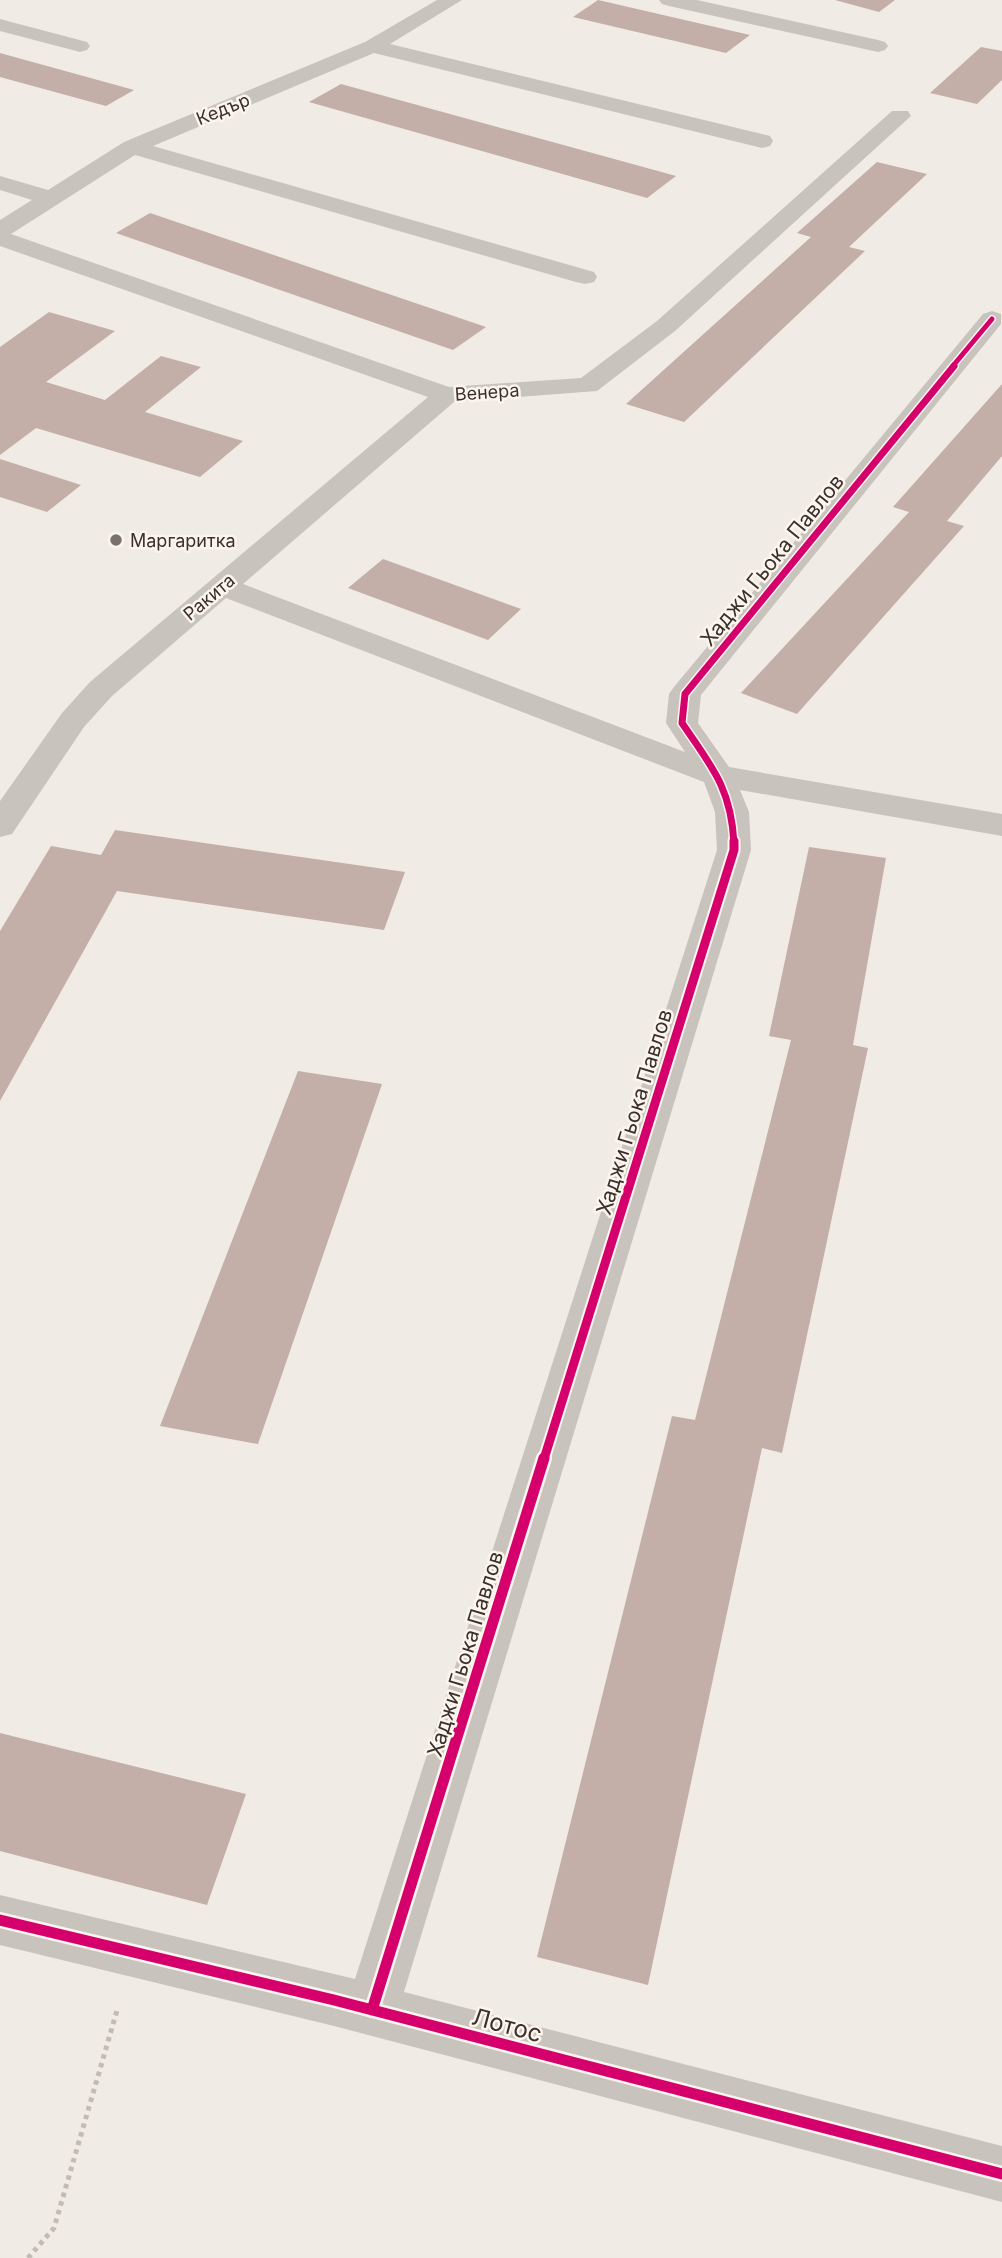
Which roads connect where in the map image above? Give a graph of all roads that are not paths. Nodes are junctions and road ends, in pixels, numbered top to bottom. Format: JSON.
{"nodes":[{"id":1,"x":452,"y":0,"type":"edge"},
{"id":2,"x":669,"y":0,"type":"edge"},
{"id":3,"x":0,"y":25,"type":"edge"},
{"id":4,"x":80,"y":46,"type":"dead end"},
{"id":5,"x":372,"y":46,"type":"junction"},
{"id":6,"x":878,"y":46,"type":"dead end"},
{"id":7,"x":900,"y":116,"type":"dead end"},
{"id":8,"x":762,"y":141,"type":"dead end"},
{"id":9,"x":132,"y":147,"type":"junction"},
{"id":10,"x":0,"y":183,"type":"edge"},
{"id":11,"x":50,"y":198,"type":"junction"},
{"id":12,"x":0,"y":230,"type":"edge"},
{"id":13,"x":0,"y":238,"type":"edge"},
{"id":14,"x":585,"y":277,"type":"dead end"},
{"id":15,"x":992,"y":319,"type":"dead end"},
{"id":16,"x":447,"y":395,"type":"junction"},
{"id":17,"x":222,"y":586,"type":"junction"},
{"id":18,"x":718,"y":776,"type":"junction"},
{"id":19,"x":1002,"y":825,"type":"edge"},
{"id":20,"x":0,"y":826,"type":"edge"},
{"id":21,"x":0,"y":1920,"type":"edge"},
{"id":22,"x":372,"y":2010,"type":"junction"},
{"id":23,"x":1002,"y":2174,"type":"edge"}],
"edges":[{"from":1,"to":5,"type":"street","name":"Кедър"},
{"from":2,"to":6,"type":"street"},
{"from":3,"to":4,"type":"street"},
{"from":5,"to":8,"type":"street"},
{"from":5,"to":9,"type":"street","name":"Кедър"},
{"from":7,"to":16,"type":"street","name":"Венера"},
{"from":9,"to":11,"type":"street","name":"Кедър"},
{"from":9,"to":14,"type":"street"},
{"from":10,"to":11,"type":"street"},
{"from":11,"to":12,"type":"street","name":"Кедър"},
{"from":13,"to":16,"type":"street","name":"Венера"},
{"from":15,"to":18,"type":"street","name":"Хаджи Гьока Павлов"},
{"from":16,"to":17,"type":"street","name":"Ракита"},
{"from":17,"to":18,"type":"street"},
{"from":17,"to":20,"type":"street","name":"Ракита"},
{"from":18,"to":19,"type":"street"},
{"from":18,"to":22,"type":"street","name":"Хаджи Гьока Павлов"},
{"from":21,"to":22,"type":"street","name":"Лотос"},
{"from":22,"to":23,"type":"street","name":"Лотос"}]}
